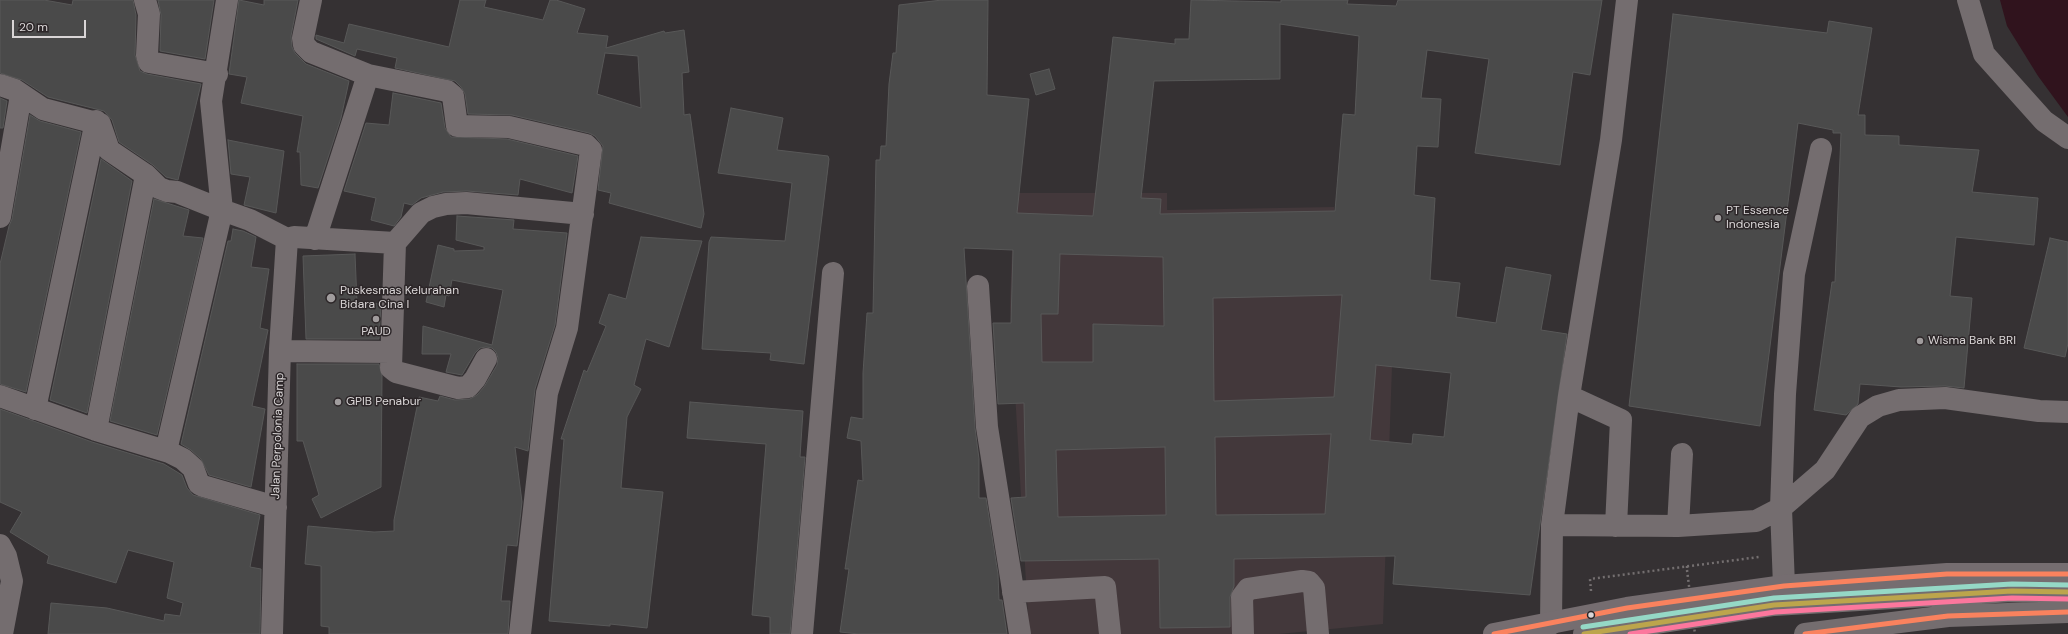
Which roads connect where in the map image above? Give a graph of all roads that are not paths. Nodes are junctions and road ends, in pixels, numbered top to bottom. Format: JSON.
{"nodes":[{"id":1,"x":145,"y":0,"type":"edge"},
{"id":2,"x":227,"y":0,"type":"edge"},
{"id":3,"x":311,"y":0,"type":"edge"},
{"id":4,"x":1627,"y":0,"type":"edge"},
{"id":5,"x":1968,"y":0,"type":"edge"},
{"id":6,"x":217,"y":74,"type":"junction"},
{"id":7,"x":368,"y":75,"type":"junction"},
{"id":8,"x":0,"y":85,"type":"edge"},
{"id":9,"x":21,"y":94,"type":"junction"},
{"id":10,"x":96,"y":122,"type":"junction"},
{"id":11,"x":2068,"y":138,"type":"edge"},
{"id":12,"x":1822,"y":149,"type":"dead end"},
{"id":13,"x":146,"y":175,"type":"junction"},
{"id":14,"x":222,"y":210,"type":"junction"},
{"id":15,"x":583,"y":214,"type":"junction"},
{"id":16,"x":0,"y":217,"type":"edge"},
{"id":17,"x":287,"y":239,"type":"junction"},
{"id":18,"x":315,"y":239,"type":"junction"},
{"id":19,"x":395,"y":243,"type":"junction"},
{"id":20,"x":833,"y":273,"type":"dead end"},
{"id":21,"x":978,"y":286,"type":"dead end"},
{"id":22,"x":281,"y":351,"type":"junction"},
{"id":23,"x":392,"y":352,"type":"junction"},
{"id":24,"x":486,"y":359,"type":"dead end"},
{"id":25,"x":0,"y":396,"type":"edge"},
{"id":26,"x":1570,"y":396,"type":"junction"},
{"id":27,"x":35,"y":409,"type":"junction"},
{"id":28,"x":2068,"y":412,"type":"edge"},
{"id":29,"x":96,"y":430,"type":"junction"},
{"id":30,"x":166,"y":452,"type":"junction"},
{"id":31,"x":1682,"y":454,"type":"dead end"},
{"id":32,"x":276,"y":508,"type":"junction"},
{"id":33,"x":1781,"y":508,"type":"junction"},
{"id":34,"x":1552,"y":525,"type":"junction"},
{"id":35,"x":1616,"y":526,"type":"junction"},
{"id":36,"x":1678,"y":526,"type":"junction"},
{"id":37,"x":0,"y":545,"type":"edge"},
{"id":38,"x":2068,"y":574,"type":"edge"},
{"id":39,"x":1784,"y":586,"type":"junction"},
{"id":40,"x":1013,"y":592,"type":"junction"},
{"id":41,"x":2068,"y":592,"type":"edge"},
{"id":42,"x":2068,"y":612,"type":"edge"},
{"id":43,"x":1551,"y":624,"type":"junction"},
{"id":44,"x":2,"y":634,"type":"edge"},
{"id":45,"x":272,"y":634,"type":"edge"},
{"id":46,"x":520,"y":634,"type":"edge"},
{"id":47,"x":802,"y":634,"type":"edge"},
{"id":48,"x":1020,"y":634,"type":"edge"},
{"id":49,"x":1110,"y":634,"type":"edge"},
{"id":50,"x":1239,"y":634,"type":"edge"},
{"id":51,"x":1318,"y":634,"type":"edge"},
{"id":52,"x":1494,"y":634,"type":"edge"},
{"id":53,"x":1584,"y":634,"type":"edge"},
{"id":54,"x":1805,"y":634,"type":"edge"}],
"edges":[{"from":1,"to":6,"type":"street"},
{"from":2,"to":6,"type":"street"},
{"from":3,"to":7,"type":"street"},
{"from":4,"to":26,"type":"street"},
{"from":5,"to":11,"type":"street"},
{"from":6,"to":14,"type":"street"},
{"from":7,"to":15,"type":"street"},
{"from":7,"to":18,"type":"street"},
{"from":8,"to":9,"type":"street"},
{"from":9,"to":10,"type":"street"},
{"from":9,"to":16,"type":"street"},
{"from":10,"to":13,"type":"street"},
{"from":10,"to":27,"type":"street"},
{"from":12,"to":33,"type":"street"},
{"from":13,"to":14,"type":"street"},
{"from":13,"to":29,"type":"street"},
{"from":14,"to":17,"type":"street"},
{"from":14,"to":30,"type":"street"},
{"from":15,"to":19,"type":"street"},
{"from":15,"to":46,"type":"street"},
{"from":17,"to":18,"type":"street"},
{"from":17,"to":22,"type":"street","name":"Jalan Perpolonia Camp"},
{"from":18,"to":19,"type":"street"},
{"from":19,"to":23,"type":"street"},
{"from":20,"to":47,"type":"street"},
{"from":21,"to":40,"type":"street"},
{"from":22,"to":23,"type":"street"},
{"from":22,"to":32,"type":"street","name":"Jalan Perpolonia Camp"},
{"from":23,"to":24,"type":"street"},
{"from":25,"to":27,"type":"street"},
{"from":26,"to":34,"type":"street"},
{"from":26,"to":35,"type":"street"},
{"from":27,"to":29,"type":"street"},
{"from":28,"to":33,"type":"street"},
{"from":29,"to":30,"type":"street"},
{"from":30,"to":32,"type":"street"},
{"from":31,"to":36,"type":"street"},
{"from":32,"to":45,"type":"street","name":"Jalan Perpolonia Camp"},
{"from":33,"to":36,"type":"street"},
{"from":33,"to":39,"type":"street"},
{"from":34,"to":35,"type":"street"},
{"from":34,"to":43,"type":"street"},
{"from":35,"to":36,"type":"street"},
{"from":37,"to":44,"type":"street"},
{"from":38,"to":39,"type":"main road"},
{"from":39,"to":43,"type":"main road"},
{"from":40,"to":48,"type":"street"},
{"from":40,"to":49,"type":"street"},
{"from":41,"to":53,"type":"street"},
{"from":42,"to":54,"type":"street"},
{"from":43,"to":52,"type":"main road"},
{"from":50,"to":51,"type":"street"}]}
